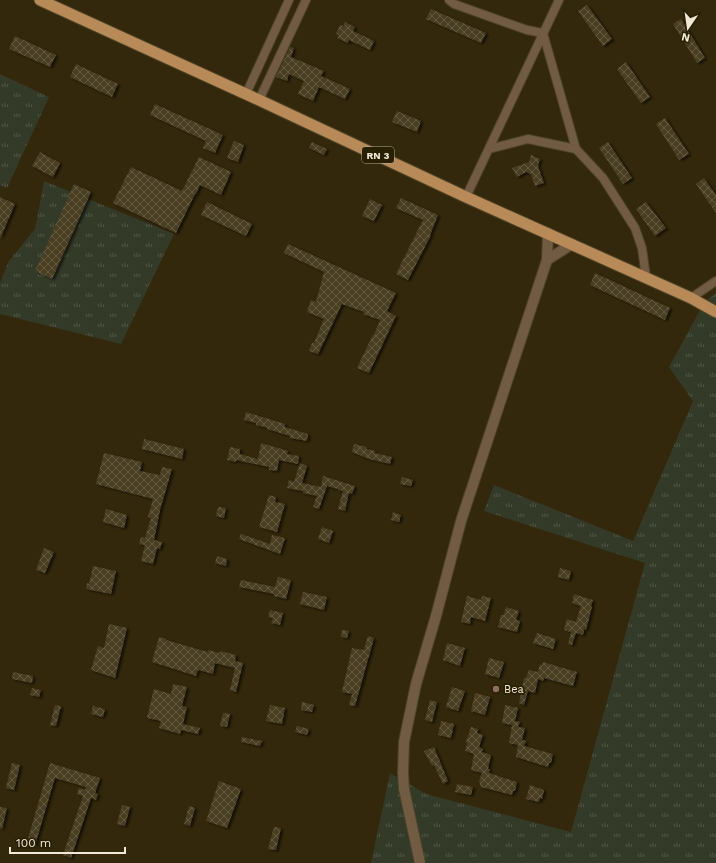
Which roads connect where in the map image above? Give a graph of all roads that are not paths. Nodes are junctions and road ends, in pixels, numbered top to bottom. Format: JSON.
{"nodes":[{"id":1,"x":40,"y":0,"type":"edge"},
{"id":2,"x":289,"y":0,"type":"edge"},
{"id":3,"x":306,"y":0,"type":"edge"},
{"id":4,"x":449,"y":0,"type":"edge"},
{"id":5,"x":559,"y":0,"type":"edge"},
{"id":6,"x":543,"y":33,"type":"junction"},
{"id":7,"x":267,"y":47,"type":"junction"},
{"id":8,"x":281,"y":53,"type":"junction"},
{"id":9,"x":246,"y":94,"type":"junction"},
{"id":10,"x":259,"y":100,"type":"junction"},
{"id":11,"x":488,"y":149,"type":"junction"},
{"id":12,"x":576,"y":149,"type":"junction"},
{"id":13,"x":466,"y":197,"type":"junction"},
{"id":14,"x":548,"y":233,"type":"junction"},
{"id":15,"x":572,"y":244,"type":"junction"},
{"id":16,"x":547,"y":260,"type":"junction"},
{"id":17,"x":646,"y":277,"type":"junction"},
{"id":18,"x":716,"y":281,"type":"edge"},
{"id":19,"x":691,"y":298,"type":"junction"},
{"id":20,"x":716,"y":312,"type":"edge"},
{"id":21,"x":420,"y":863,"type":"edge"}],
"edges":[{"from":1,"to":9,"type":"main road","number":"RN 3"},
{"from":2,"to":7,"type":"street"},
{"from":3,"to":8,"type":"street"},
{"from":4,"to":6,"type":"street"},
{"from":5,"to":6,"type":"street"},
{"from":6,"to":11,"type":"street"},
{"from":6,"to":12,"type":"street"},
{"from":7,"to":8,"type":"street"},
{"from":7,"to":9,"type":"street"},
{"from":8,"to":10,"type":"street"},
{"from":9,"to":10,"type":"main road","number":"RN 3"},
{"from":10,"to":13,"type":"main road","number":"RN 3"},
{"from":11,"to":12,"type":"street"},
{"from":11,"to":13,"type":"street"},
{"from":12,"to":17,"type":"street"},
{"from":13,"to":14,"type":"main road","number":"RN 3"},
{"from":14,"to":15,"type":"main road","number":"RN 3"},
{"from":14,"to":16,"type":"street"},
{"from":15,"to":16,"type":"street"},
{"from":15,"to":17,"type":"main road","number":"RN 3"},
{"from":16,"to":21,"type":"street"},
{"from":17,"to":19,"type":"main road","number":"RN 3"},
{"from":18,"to":19,"type":"street"},
{"from":19,"to":20,"type":"main road","number":"RN 3"}]}
